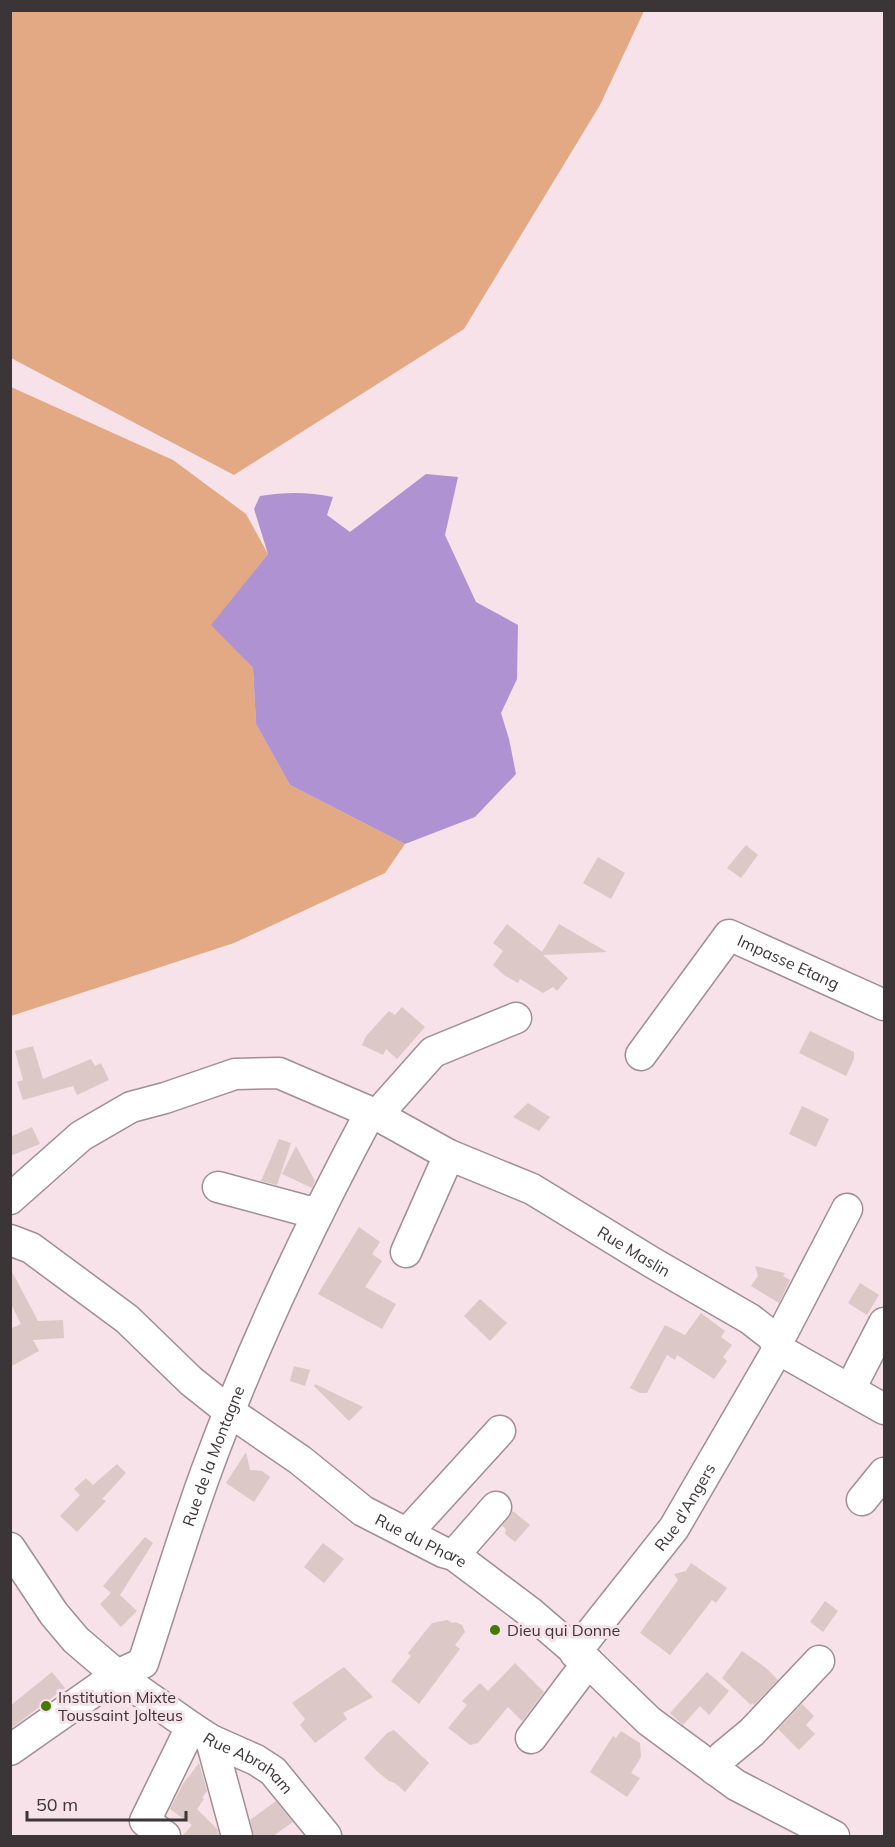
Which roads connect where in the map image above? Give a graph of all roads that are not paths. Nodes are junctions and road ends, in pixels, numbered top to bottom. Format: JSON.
{"nodes":[{"id":1,"x":885,"y":1005,"type":"edge"},
{"id":2,"x":516,"y":1018,"type":"dead end"},
{"id":3,"x":641,"y":1055,"type":"dead end"},
{"id":4,"x":373,"y":1114,"type":"junction"},
{"id":5,"x":449,"y":1155,"type":"junction"},
{"id":6,"x":218,"y":1187,"type":"dead end"},
{"id":7,"x":10,"y":1199,"type":"edge"},
{"id":8,"x":847,"y":1209,"type":"dead end"},
{"id":9,"x":318,"y":1214,"type":"junction"},
{"id":10,"x":10,"y":1240,"type":"edge"},
{"id":11,"x":406,"y":1252,"type":"dead end"},
{"id":12,"x":885,"y":1323,"type":"edge"},
{"id":13,"x":776,"y":1343,"type":"junction"},
{"id":14,"x":850,"y":1389,"type":"junction"},
{"id":15,"x":885,"y":1409,"type":"edge"},
{"id":16,"x":230,"y":1412,"type":"junction"},
{"id":17,"x":500,"y":1431,"type":"dead end"},
{"id":18,"x":885,"y":1473,"type":"edge"},
{"id":19,"x":862,"y":1500,"type":"dead end"},
{"id":20,"x":496,"y":1507,"type":"dead end"},
{"id":21,"x":407,"y":1533,"type":"junction"},
{"id":22,"x":10,"y":1548,"type":"edge"},
{"id":23,"x":454,"y":1555,"type":"junction"},
{"id":24,"x":582,"y":1658,"type":"junction"},
{"id":25,"x":819,"y":1661,"type":"dead end"},
{"id":26,"x":117,"y":1675,"type":"junction"},
{"id":27,"x":201,"y":1734,"type":"junction"},
{"id":28,"x":531,"y":1738,"type":"dead end"},
{"id":29,"x":10,"y":1750,"type":"edge"},
{"id":30,"x":715,"y":1770,"type":"junction"},
{"id":31,"x":165,"y":1836,"type":"edge"},
{"id":32,"x":237,"y":1836,"type":"edge"},
{"id":33,"x":326,"y":1836,"type":"edge"},
{"id":34,"x":834,"y":1836,"type":"edge"}],
"edges":[{"from":1,"to":3,"type":"street","name":"Impasse Etang"},
{"from":2,"to":4,"type":"street","name":"Rue de la Montagne"},
{"from":4,"to":5,"type":"street","name":"Rue Maslin"},
{"from":4,"to":7,"type":"street","name":"Rue Maslin"},
{"from":4,"to":9,"type":"street","name":"Rue de la Montagne"},
{"from":5,"to":11,"type":"street"},
{"from":5,"to":13,"type":"street","name":"Rue Maslin"},
{"from":6,"to":9,"type":"street"},
{"from":8,"to":13,"type":"street","name":"Rue d'Angers"},
{"from":9,"to":16,"type":"street","name":"Rue de la Montagne"},
{"from":10,"to":16,"type":"street","name":"Rue du Phare"},
{"from":12,"to":14,"type":"street"},
{"from":13,"to":14,"type":"street","name":"Rue Maslin"},
{"from":13,"to":24,"type":"street","name":"Rue d'Angers"},
{"from":14,"to":15,"type":"street","name":"Rue Maslin"},
{"from":16,"to":21,"type":"street","name":"Rue du Phare"},
{"from":16,"to":26,"type":"street","name":"Rue de la Montagne"},
{"from":17,"to":21,"type":"street"},
{"from":18,"to":19,"type":"street"},
{"from":20,"to":23,"type":"street"},
{"from":21,"to":23,"type":"street","name":"Rue du Phare"},
{"from":22,"to":26,"type":"street","name":"Rue Abraham"},
{"from":23,"to":24,"type":"street","name":"Rue du Phare"},
{"from":24,"to":28,"type":"street","name":"Rue d'Angers"},
{"from":24,"to":30,"type":"street","name":"Rue du Phare"},
{"from":25,"to":30,"type":"street"},
{"from":26,"to":27,"type":"street","name":"Rue Abraham"},
{"from":26,"to":29,"type":"street","name":"Rue de la Montagne"},
{"from":27,"to":31,"type":"street"},
{"from":27,"to":32,"type":"street"},
{"from":27,"to":33,"type":"street","name":"Rue Abraham"},
{"from":30,"to":34,"type":"street","name":"Rue du Phare"}]}
